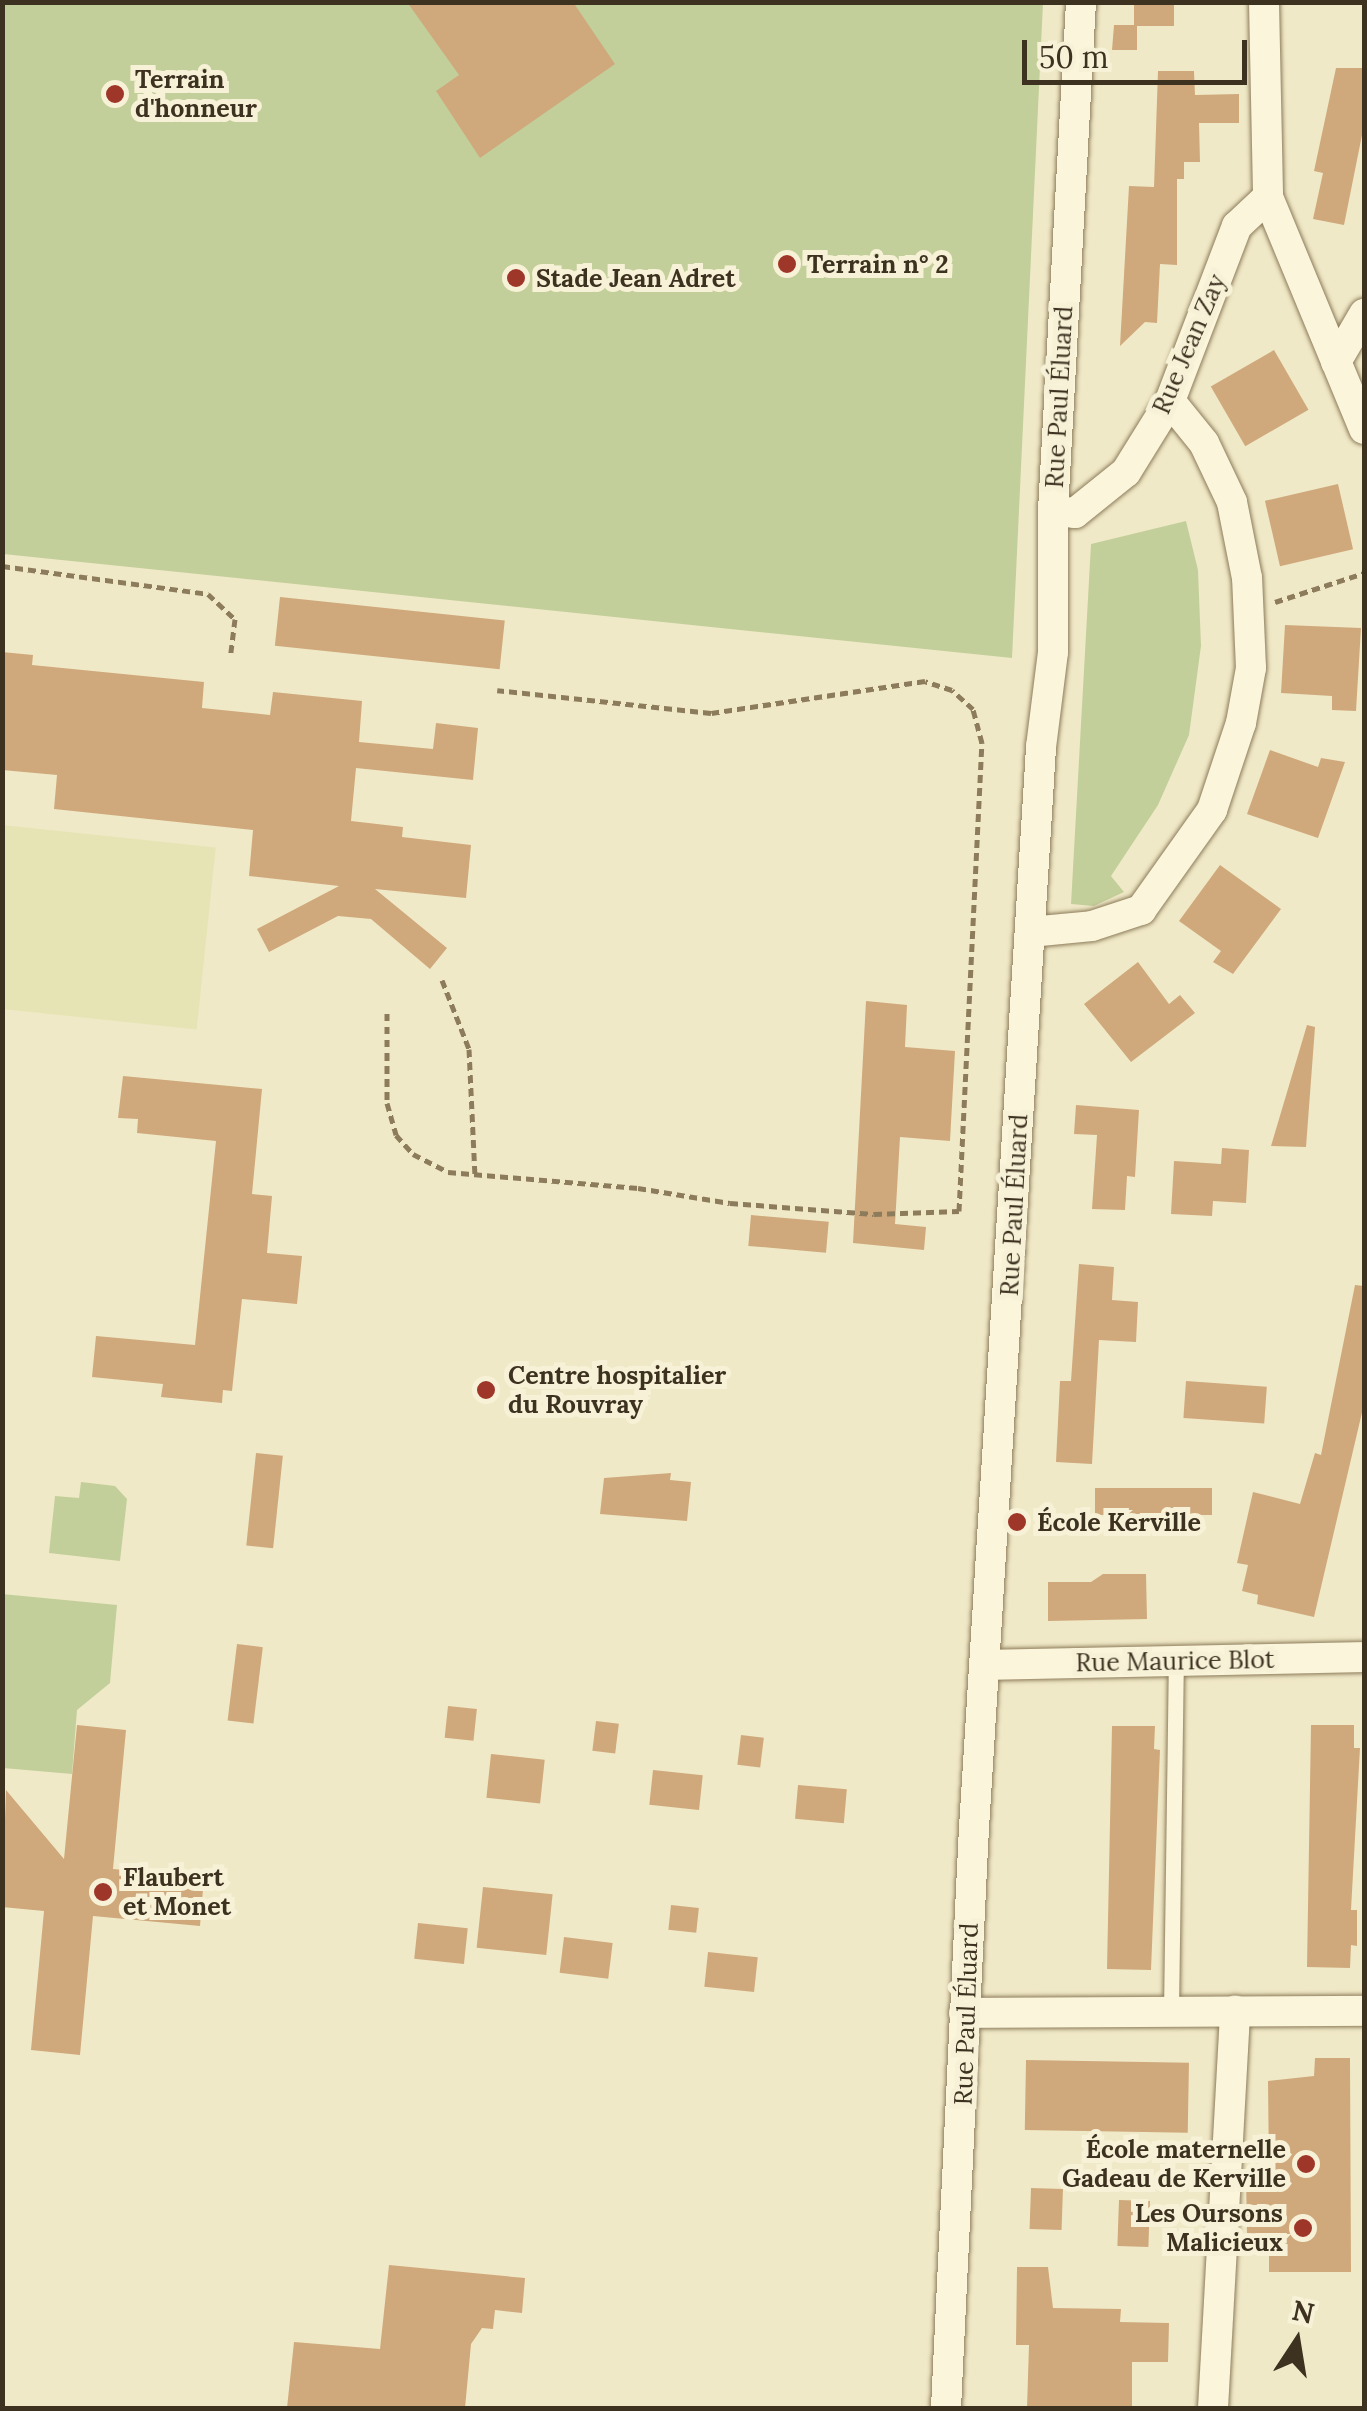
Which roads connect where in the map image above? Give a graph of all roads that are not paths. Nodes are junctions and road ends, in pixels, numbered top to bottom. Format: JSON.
{"nodes":[{"id":1,"x":1082,"y":2,"type":"edge"},
{"id":2,"x":1264,"y":2,"type":"edge"},
{"id":3,"x":1268,"y":197,"type":"junction"},
{"id":4,"x":1364,"y":314,"type":"edge"},
{"id":5,"x":1336,"y":362,"type":"junction"},
{"id":6,"x":1170,"y":401,"type":"junction"},
{"id":7,"x":1364,"y":429,"type":"edge"},
{"id":8,"x":1053,"y":511,"type":"junction"},
{"id":9,"x":1030,"y":932,"type":"junction"},
{"id":10,"x":1364,"y":1657,"type":"edge"},
{"id":11,"x":1176,"y":1660,"type":"junction"},
{"id":12,"x":984,"y":1665,"type":"junction"},
{"id":13,"x":1172,"y":2010,"type":"junction"},
{"id":14,"x":1235,"y":2011,"type":"junction"},
{"id":15,"x":1364,"y":2011,"type":"edge"},
{"id":16,"x":964,"y":2013,"type":"junction"},
{"id":17,"x":946,"y":2408,"type":"edge"},
{"id":18,"x":1213,"y":2408,"type":"edge"}],
"edges":[{"from":1,"to":8,"type":"street","name":"Rue Paul Éluard"},
{"from":2,"to":3,"type":"street"},
{"from":3,"to":5,"type":"street"},
{"from":3,"to":6,"type":"street","name":"Rue Jean Zay"},
{"from":4,"to":5,"type":"street"},
{"from":5,"to":7,"type":"street"},
{"from":6,"to":8,"type":"street","name":"Rue Jean Zay"},
{"from":6,"to":9,"type":"street"},
{"from":8,"to":9,"type":"street","name":"Rue Paul Éluard"},
{"from":9,"to":12,"type":"street","name":"Rue Paul Éluard"},
{"from":10,"to":11,"type":"street","name":"Rue Maurice Blot"},
{"from":11,"to":12,"type":"street","name":"Rue Maurice Blot"},
{"from":11,"to":13,"type":"lane"},
{"from":12,"to":16,"type":"street","name":"Rue Paul Éluard"},
{"from":13,"to":14,"type":"street"},
{"from":13,"to":16,"type":"street"},
{"from":14,"to":15,"type":"street"},
{"from":14,"to":18,"type":"street"},
{"from":16,"to":17,"type":"street","name":"Rue Paul Éluard"}]}
